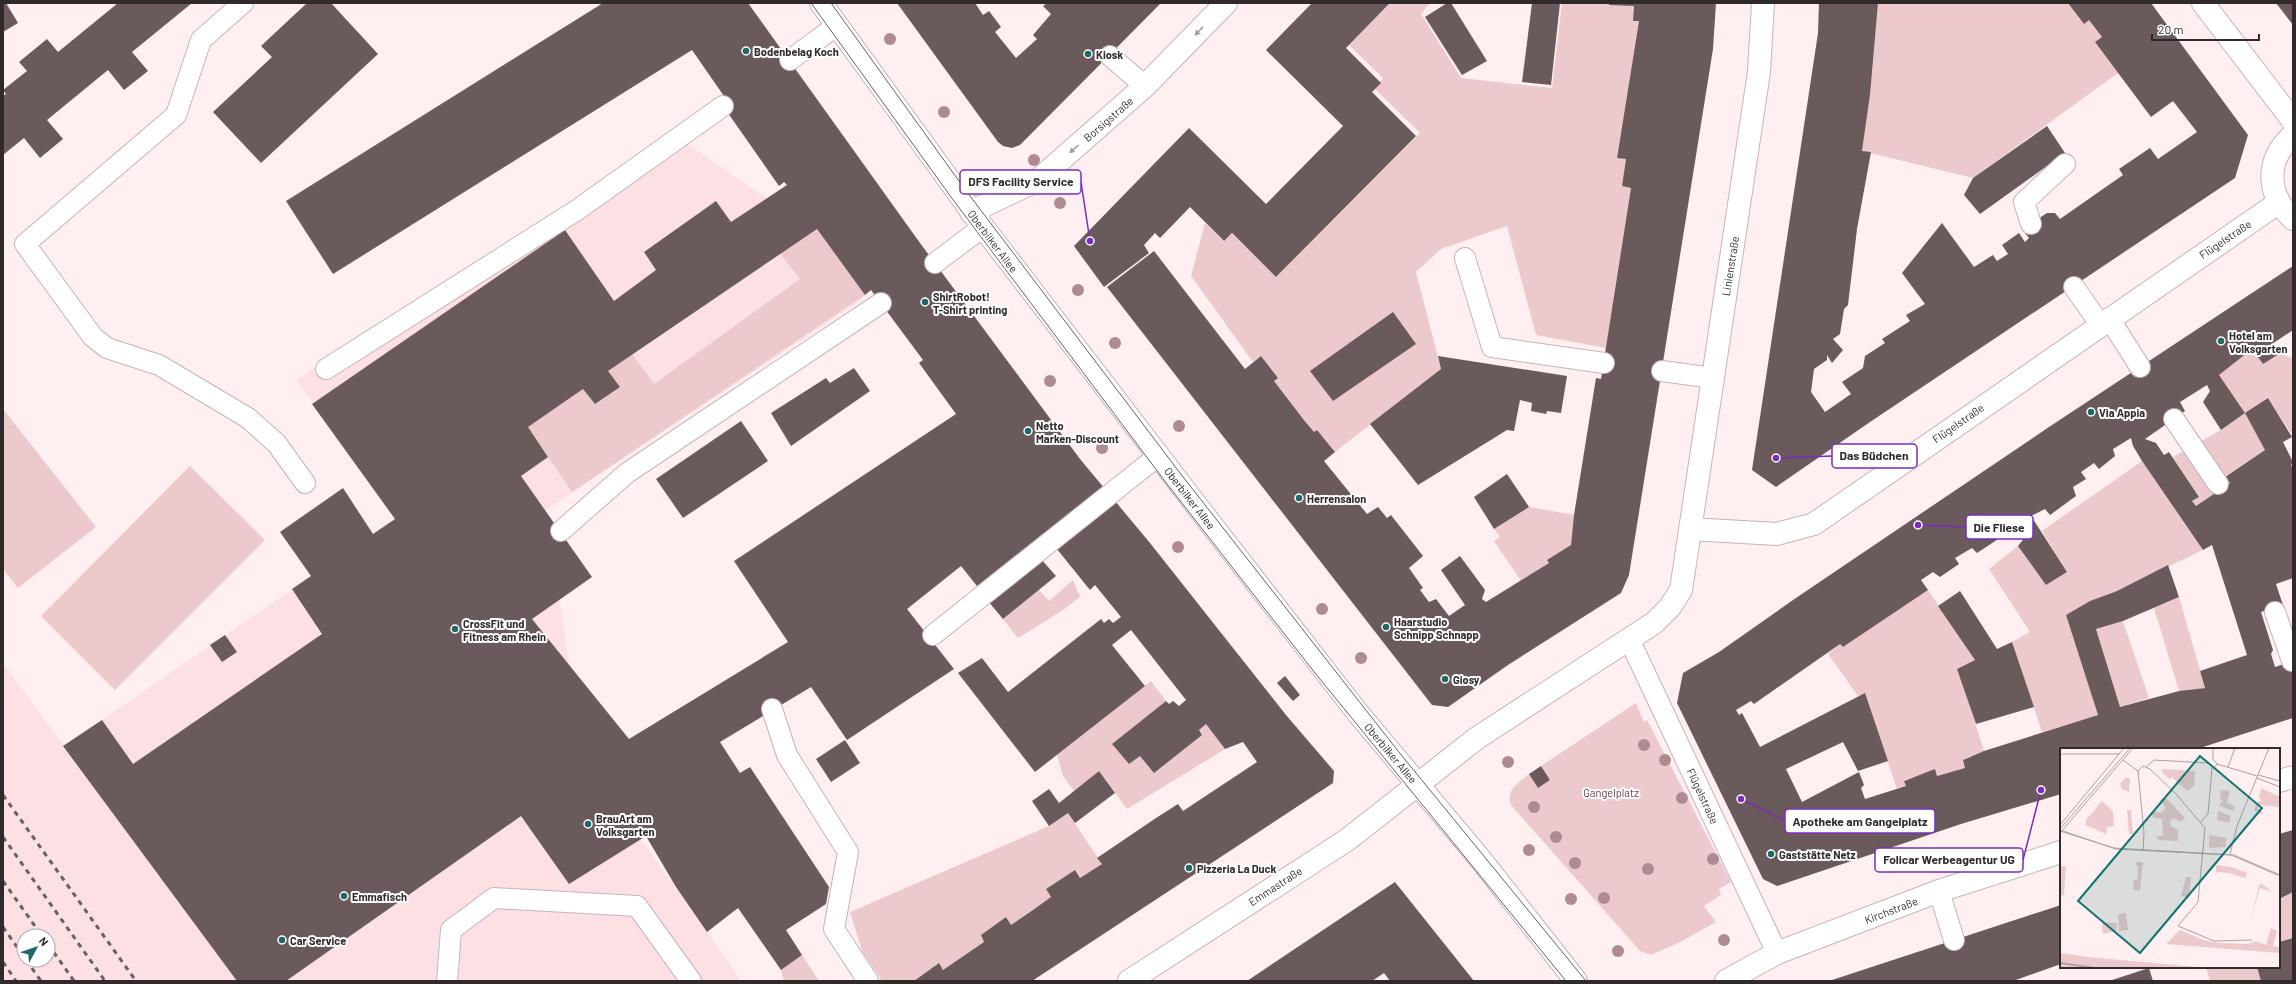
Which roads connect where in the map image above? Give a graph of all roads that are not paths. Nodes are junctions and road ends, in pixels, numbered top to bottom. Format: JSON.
{"nodes":[{"id":1,"x":243,"y":3,"type":"edge"},
{"id":2,"x":820,"y":3,"type":"edge"},
{"id":3,"x":1226,"y":3,"type":"edge"},
{"id":4,"x":1764,"y":3,"type":"edge"},
{"id":5,"x":2203,"y":3,"type":"edge"},
{"id":6,"x":836,"y":26,"type":"junction"},
{"id":7,"x":1110,"y":56,"type":"dead end"},
{"id":8,"x":790,"y":60,"type":"dead end"},
{"id":9,"x":1145,"y":86,"type":"junction"},
{"id":10,"x":723,"y":106,"type":"dead end"},
{"id":11,"x":2293,"y":121,"type":"edge"},
{"id":12,"x":2293,"y":135,"type":"edge"},
{"id":13,"x":2064,"y":164,"type":"dead end"},
{"id":14,"x":2278,"y":203,"type":"junction"},
{"id":15,"x":977,"y":219,"type":"junction"},
{"id":16,"x":2293,"y":219,"type":"edge"},
{"id":17,"x":2031,"y":224,"type":"dead end"},
{"id":18,"x":1465,"y":258,"type":"dead end"},
{"id":19,"x":935,"y":263,"type":"dead end"},
{"id":20,"x":2074,"y":286,"type":"dead end"},
{"id":21,"x":881,"y":303,"type":"dead end"},
{"id":22,"x":2104,"y":321,"type":"junction"},
{"id":23,"x":1604,"y":363,"type":"dead end"},
{"id":24,"x":2140,"y":367,"type":"dead end"},
{"id":25,"x":326,"y":369,"type":"dead end"},
{"id":26,"x":1662,"y":371,"type":"dead end"},
{"id":27,"x":1712,"y":378,"type":"junction"},
{"id":28,"x":2174,"y":419,"type":"dead end"},
{"id":29,"x":1158,"y":456,"type":"junction"},
{"id":30,"x":304,"y":483,"type":"dead end"},
{"id":31,"x":2218,"y":484,"type":"dead end"},
{"id":32,"x":1690,"y":529,"type":"junction"},
{"id":33,"x":561,"y":531,"type":"dead end"},
{"id":34,"x":2275,"y":612,"type":"dead end"},
{"id":35,"x":933,"y":635,"type":"dead end"},
{"id":36,"x":1629,"y":639,"type":"junction"},
{"id":37,"x":2292,"y":661,"type":"dead end"},
{"id":38,"x":772,"y":709,"type":"dead end"},
{"id":39,"x":2293,"y":777,"type":"edge"},
{"id":40,"x":2280,"y":781,"type":"edge"},
{"id":41,"x":1417,"y":785,"type":"junction"},
{"id":42,"x":2060,"y":852,"type":"edge"},
{"id":43,"x":1939,"y":891,"type":"junction"},
{"id":44,"x":1954,"y":940,"type":"dead end"},
{"id":45,"x":1777,"y":953,"type":"junction"},
{"id":46,"x":447,"y":981,"type":"edge"},
{"id":47,"x":691,"y":981,"type":"edge"},
{"id":48,"x":868,"y":981,"type":"edge"},
{"id":49,"x":1129,"y":981,"type":"edge"},
{"id":50,"x":1576,"y":981,"type":"edge"},
{"id":51,"x":1726,"y":981,"type":"edge"}],
"edges":[{"from":1,"to":30,"type":"lane"},
{"from":2,"to":6,"type":"street","name":"Oberbilker Allee"},
{"from":3,"to":9,"type":"street","name":"Borsigstraße","one_way":true},
{"from":4,"to":27,"type":"street","name":"Linienstraße"},
{"from":5,"to":11,"type":"street"},
{"from":6,"to":8,"type":"lane"},
{"from":6,"to":15,"type":"street","name":"Oberbilker Allee"},
{"from":7,"to":9,"type":"lane"},
{"from":9,"to":15,"type":"street","name":"Borsigstraße","one_way":true},
{"from":10,"to":25,"type":"lane"},
{"from":12,"to":14,"type":"street"},
{"from":13,"to":17,"type":"lane"},
{"from":14,"to":16,"type":"street"},
{"from":14,"to":22,"type":"street","name":"Flügelstraße"},
{"from":15,"to":19,"type":"lane"},
{"from":15,"to":29,"type":"street","name":"Oberbilker Allee"},
{"from":18,"to":23,"type":"lane"},
{"from":20,"to":22,"type":"lane"},
{"from":21,"to":33,"type":"lane"},
{"from":22,"to":24,"type":"lane"},
{"from":22,"to":32,"type":"street","name":"Flügelstraße"},
{"from":26,"to":27,"type":"lane"},
{"from":27,"to":32,"type":"street","name":"Linienstraße"},
{"from":28,"to":31,"type":"lane"},
{"from":29,"to":35,"type":"lane"},
{"from":29,"to":41,"type":"street","name":"Oberbilker Allee"},
{"from":32,"to":36,"type":"street"},
{"from":34,"to":37,"type":"lane"},
{"from":36,"to":41,"type":"street"},
{"from":36,"to":45,"type":"lane","name":"Flügelstraße"},
{"from":38,"to":48,"type":"lane"},
{"from":39,"to":40,"type":"street"},
{"from":41,"to":49,"type":"street","name":"Emmastraße"},
{"from":41,"to":50,"type":"street","name":"Oberbilker Allee"},
{"from":42,"to":43,"type":"street","name":"Kirchstraße"},
{"from":43,"to":44,"type":"lane"},
{"from":43,"to":45,"type":"street","name":"Kirchstraße"},
{"from":45,"to":51,"type":"street","name":"Kirchstraße"},
{"from":46,"to":47,"type":"lane"}]}
